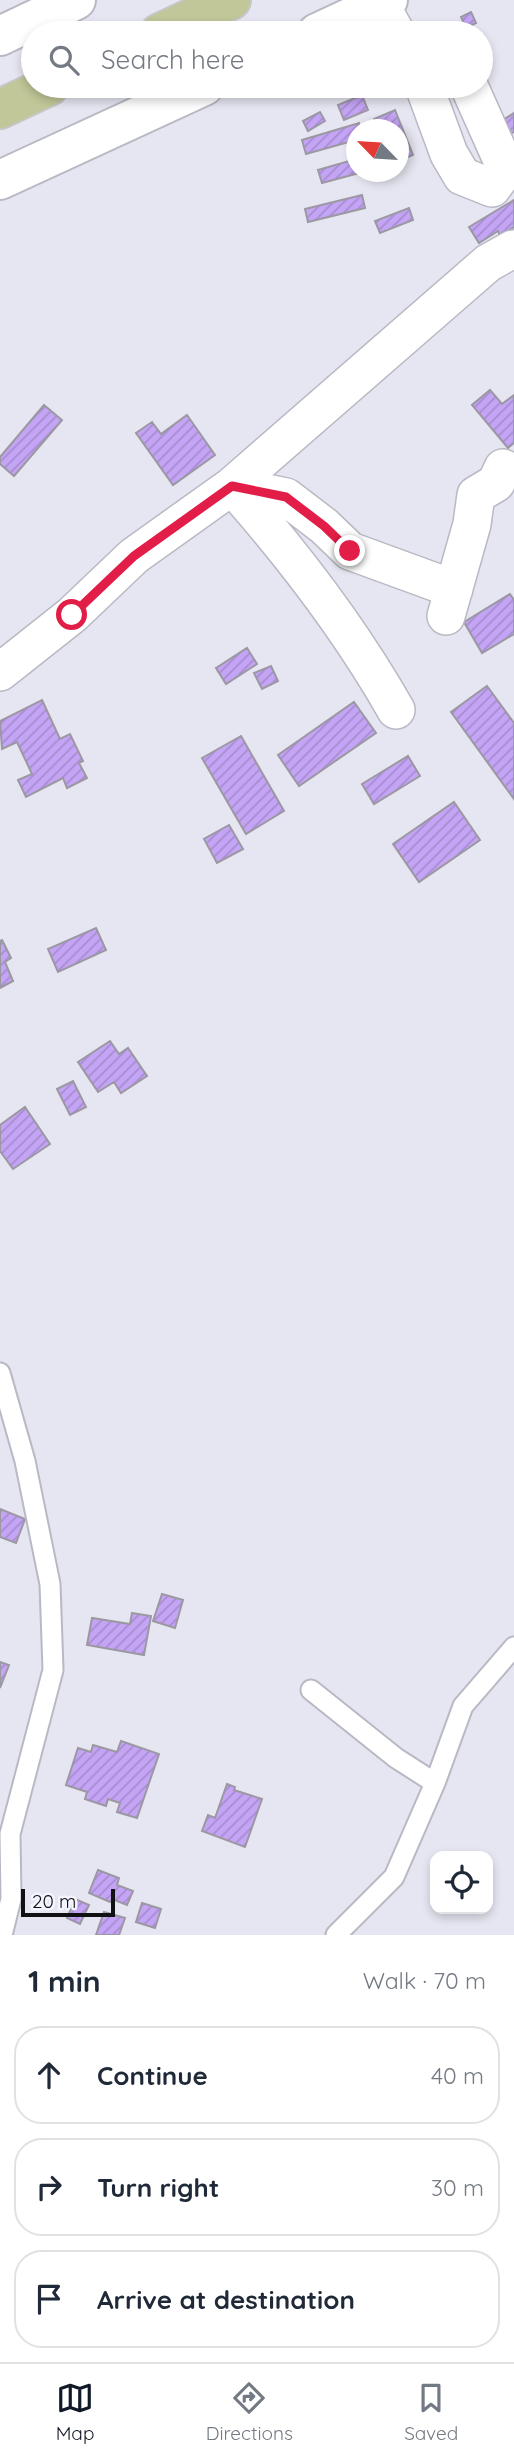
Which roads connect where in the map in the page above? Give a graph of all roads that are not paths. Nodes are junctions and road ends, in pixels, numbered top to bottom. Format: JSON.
{"nodes":[{"id":1,"x":76,"y":0,"type":"edge"},
{"id":2,"x":231,"y":0,"type":"edge"},
{"id":3,"x":388,"y":12,"type":"edge"},
{"id":4,"x":32,"y":21,"type":"edge"},
{"id":5,"x":186,"y":21,"type":"edge"},
{"id":6,"x":358,"y":21,"type":"edge"},
{"id":7,"x":21,"y":26,"type":"edge"},
{"id":8,"x":0,"y":36,"type":"edge"},
{"id":9,"x":23,"y":98,"type":"edge"},
{"id":10,"x":178,"y":98,"type":"edge"},
{"id":11,"x":428,"y":98,"type":"edge"},
{"id":12,"x":474,"y":98,"type":"edge"},
{"id":13,"x":0,"y":109,"type":"edge"},
{"id":14,"x":0,"y":180,"type":"edge"},
{"id":15,"x":514,"y":249,"type":"edge"},
{"id":16,"x":503,"y":468,"type":"dead end"},
{"id":17,"x":232,"y":486,"type":"junction"},
{"id":18,"x":0,"y":672,"type":"edge"},
{"id":19,"x":396,"y":710,"type":"dead end"},
{"id":20,"x":0,"y":1373,"type":"edge"},
{"id":21,"x":514,"y":1647,"type":"edge"},
{"id":22,"x":311,"y":1690,"type":"dead end"},
{"id":23,"x":435,"y":1783,"type":"junction"},
{"id":24,"x":2,"y":1935,"type":"edge"},
{"id":25,"x":336,"y":1935,"type":"edge"}],
"edges":[{"from":1,"to":4,"type":"main road"},
{"from":2,"to":5,"type":"main road"},
{"from":3,"to":6,"type":"main road"},
{"from":7,"to":8,"type":"main road"},
{"from":9,"to":13,"type":"main road"},
{"from":10,"to":14,"type":"main road"},
{"from":11,"to":12,"type":"street"},
{"from":15,"to":17,"type":"street"},
{"from":16,"to":17,"type":"street"},
{"from":17,"to":18,"type":"street"},
{"from":17,"to":19,"type":"street"},
{"from":20,"to":24,"type":"lane"},
{"from":21,"to":23,"type":"lane"},
{"from":22,"to":23,"type":"lane"},
{"from":23,"to":25,"type":"lane"}]}
